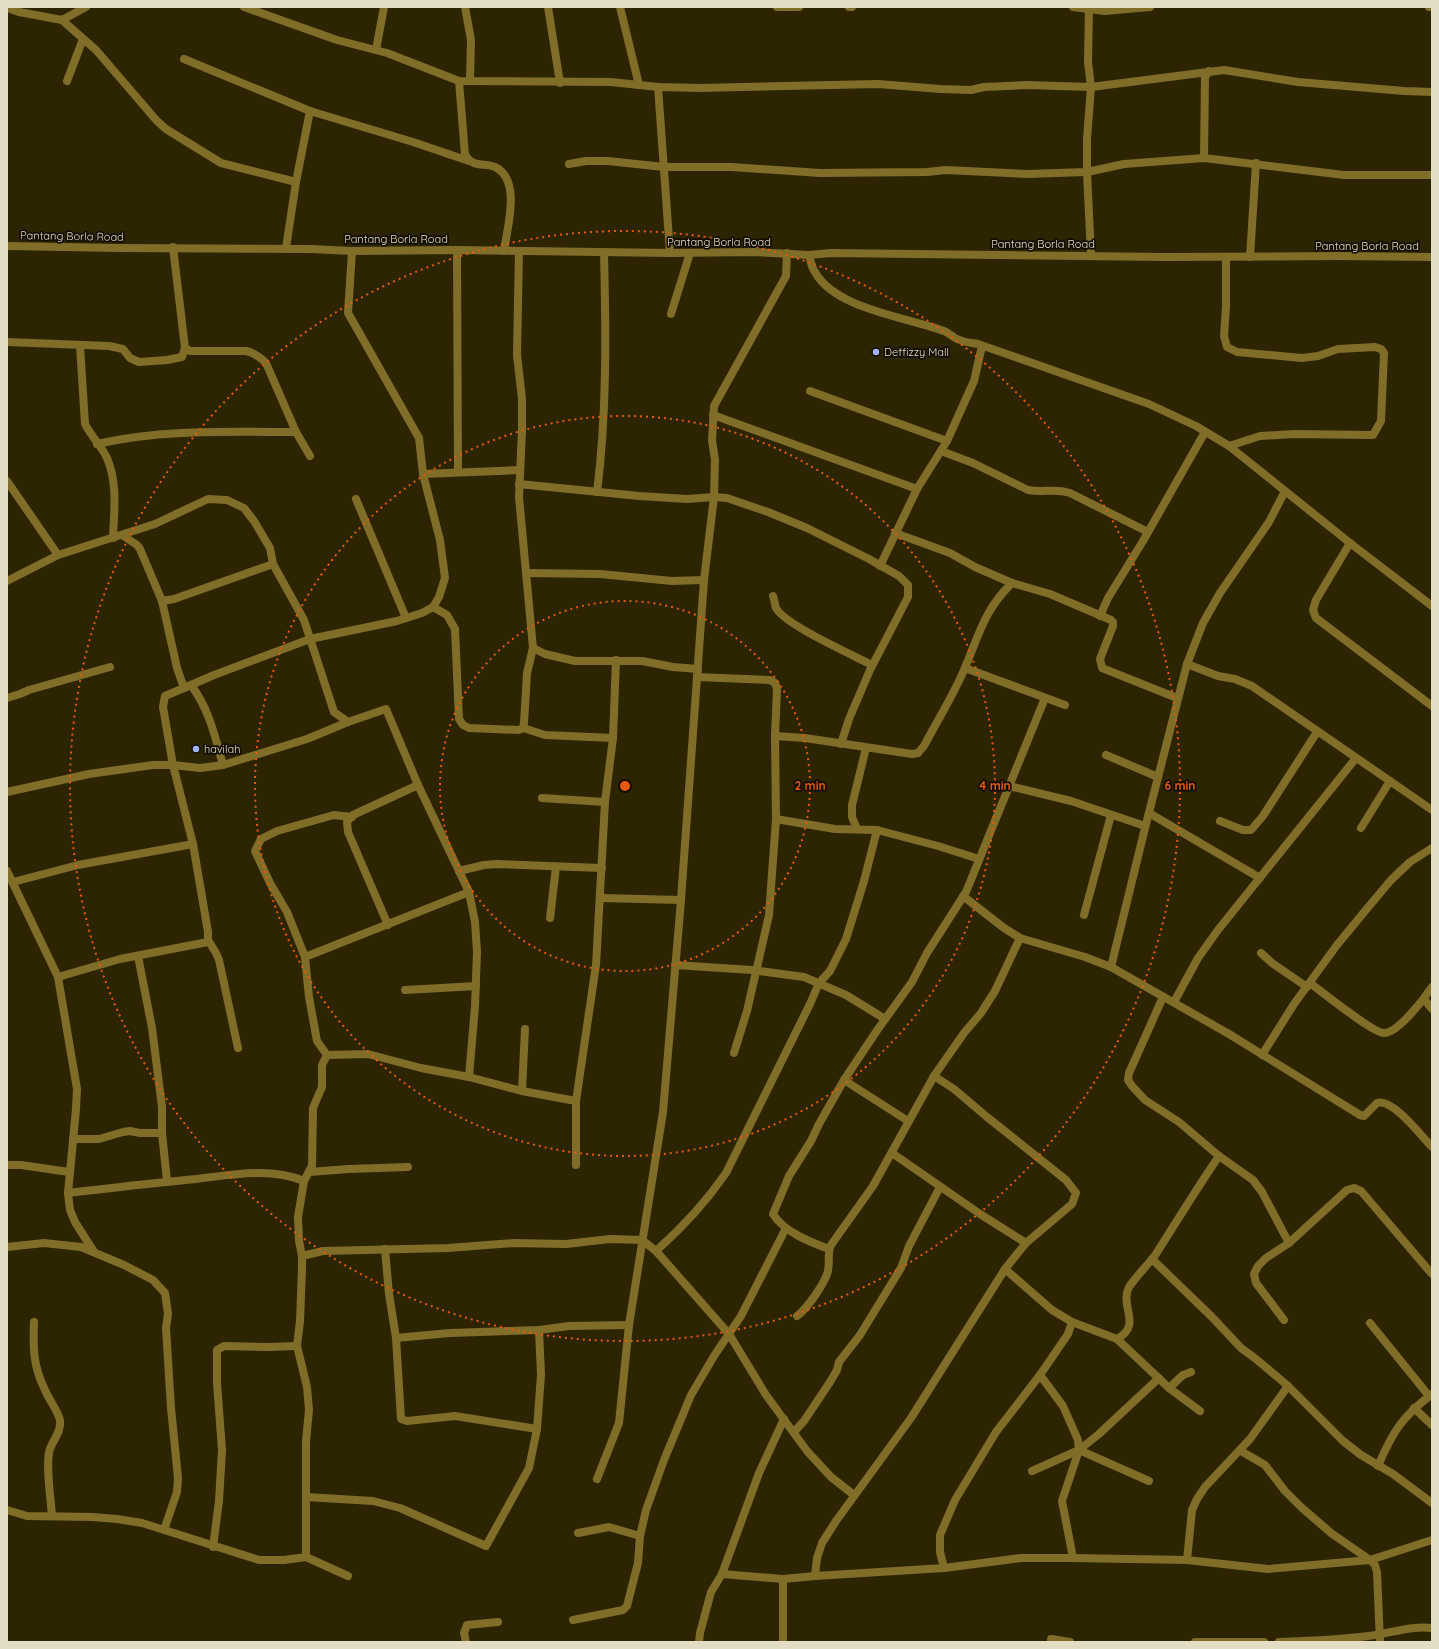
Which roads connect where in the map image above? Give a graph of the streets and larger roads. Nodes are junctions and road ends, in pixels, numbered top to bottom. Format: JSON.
{"nodes":[{"id":1,"x":86,"y":7,"type":"edge"},
{"id":2,"x":244,"y":7,"type":"edge"},
{"id":3,"x":384,"y":7,"type":"edge"},
{"id":4,"x":465,"y":7,"type":"edge"},
{"id":5,"x":548,"y":7,"type":"edge"},
{"id":6,"x":620,"y":7,"type":"edge"},
{"id":7,"x":777,"y":7,"type":"edge"},
{"id":8,"x":798,"y":7,"type":"edge"},
{"id":9,"x":849,"y":7,"type":"edge"},
{"id":10,"x":852,"y":7,"type":"edge"},
{"id":11,"x":1073,"y":7,"type":"edge"},
{"id":12,"x":1150,"y":7,"type":"edge"},
{"id":13,"x":7,"y":8,"type":"edge"},
{"id":14,"x":1089,"y":8,"type":"edge"},
{"id":15,"x":62,"y":20,"type":"junction"},
{"id":16,"x":83,"y":39,"type":"junction"},
{"id":17,"x":376,"y":50,"type":"junction"},
{"id":18,"x":184,"y":59,"type":"dead end"},
{"id":19,"x":1210,"y":71,"type":"junction"},
{"id":20,"x":470,"y":80,"type":"junction"},
{"id":21,"x":67,"y":81,"type":"dead end"},
{"id":22,"x":459,"y":81,"type":"junction"},
{"id":23,"x":560,"y":83,"type":"junction"},
{"id":24,"x":639,"y":85,"type":"junction"},
{"id":25,"x":658,"y":87,"type":"junction"},
{"id":26,"x":1091,"y":87,"type":"junction"},
{"id":27,"x":1432,"y":92,"type":"edge"},
{"id":28,"x":310,"y":111,"type":"junction"},
{"id":29,"x":1204,"y":158,"type":"junction"},
{"id":30,"x":469,"y":161,"type":"junction"},
{"id":31,"x":569,"y":164,"type":"dead end"},
{"id":32,"x":1256,"y":164,"type":"junction"},
{"id":33,"x":664,"y":167,"type":"junction"},
{"id":34,"x":1087,"y":172,"type":"junction"},
{"id":35,"x":1432,"y":175,"type":"edge"},
{"id":36,"x":296,"y":182,"type":"junction"},
{"id":37,"x":7,"y":246,"type":"edge"},
{"id":38,"x":173,"y":247,"type":"junction"},
{"id":39,"x":286,"y":248,"type":"junction"},
{"id":40,"x":457,"y":250,"type":"junction"},
{"id":41,"x":352,"y":251,"type":"junction"},
{"id":42,"x":504,"y":251,"type":"junction"},
{"id":43,"x":519,"y":251,"type":"junction"},
{"id":44,"x":604,"y":253,"type":"junction"},
{"id":45,"x":670,"y":253,"type":"junction"},
{"id":46,"x":690,"y":253,"type":"junction"},
{"id":47,"x":787,"y":253,"type":"junction"},
{"id":48,"x":809,"y":255,"type":"junction"},
{"id":49,"x":1091,"y":256,"type":"junction"},
{"id":50,"x":1226,"y":257,"type":"junction"},
{"id":51,"x":1250,"y":257,"type":"junction"},
{"id":52,"x":1432,"y":257,"type":"edge"},
{"id":53,"x":671,"y":314,"type":"dead end"},
{"id":54,"x":7,"y":342,"type":"edge"},
{"id":55,"x":80,"y":346,"type":"junction"},
{"id":56,"x":982,"y":346,"type":"junction"},
{"id":57,"x":185,"y":348,"type":"junction"},
{"id":58,"x":810,"y":391,"type":"dead end"},
{"id":59,"x":713,"y":415,"type":"junction"},
{"id":60,"x":296,"y":432,"type":"junction"},
{"id":61,"x":1205,"y":432,"type":"junction"},
{"id":62,"x":947,"y":441,"type":"junction"},
{"id":63,"x":97,"y":444,"type":"junction"},
{"id":64,"x":1229,"y":446,"type":"junction"},
{"id":65,"x":941,"y":452,"type":"junction"},
{"id":66,"x":310,"y":456,"type":"dead end"},
{"id":67,"x":520,"y":470,"type":"junction"},
{"id":68,"x":458,"y":472,"type":"junction"},
{"id":69,"x":423,"y":474,"type":"junction"},
{"id":70,"x":7,"y":481,"type":"edge"},
{"id":71,"x":519,"y":484,"type":"junction"},
{"id":72,"x":917,"y":489,"type":"junction"},
{"id":73,"x":1285,"y":491,"type":"junction"},
{"id":74,"x":597,"y":492,"type":"junction"},
{"id":75,"x":714,"y":497,"type":"junction"},
{"id":76,"x":356,"y":499,"type":"dead end"},
{"id":77,"x":1148,"y":532,"type":"junction"},
{"id":78,"x":895,"y":533,"type":"junction"},
{"id":79,"x":122,"y":535,"type":"junction"},
{"id":80,"x":113,"y":538,"type":"junction"},
{"id":81,"x":1350,"y":543,"type":"junction"},
{"id":82,"x":58,"y":555,"type":"junction"},
{"id":83,"x":273,"y":564,"type":"junction"},
{"id":84,"x":880,"y":566,"type":"junction"},
{"id":85,"x":526,"y":573,"type":"junction"},
{"id":86,"x":7,"y":580,"type":"edge"},
{"id":87,"x":704,"y":580,"type":"junction"},
{"id":88,"x":1012,"y":583,"type":"junction"},
{"id":89,"x":773,"y":596,"type":"dead end"},
{"id":90,"x":162,"y":601,"type":"junction"},
{"id":91,"x":1431,"y":602,"type":"edge"},
{"id":92,"x":433,"y":607,"type":"junction"},
{"id":93,"x":1100,"y":616,"type":"junction"},
{"id":94,"x":406,"y":618,"type":"junction"},
{"id":95,"x":310,"y":639,"type":"junction"},
{"id":96,"x":533,"y":648,"type":"junction"},
{"id":97,"x":616,"y":660,"type":"junction"},
{"id":98,"x":1187,"y":664,"type":"junction"},
{"id":99,"x":872,"y":665,"type":"junction"},
{"id":100,"x":110,"y":667,"type":"dead end"},
{"id":101,"x":965,"y":668,"type":"junction"},
{"id":102,"x":697,"y":673,"type":"junction"},
{"id":103,"x":188,"y":687,"type":"junction"},
{"id":104,"x":7,"y":698,"type":"edge"},
{"id":105,"x":1045,"y":698,"type":"junction"},
{"id":106,"x":1177,"y":698,"type":"junction"},
{"id":107,"x":1065,"y":705,"type":"dead end"},
{"id":108,"x":1432,"y":706,"type":"edge"},
{"id":109,"x":348,"y":722,"type":"junction"},
{"id":110,"x":523,"y":728,"type":"junction"},
{"id":111,"x":1317,"y":732,"type":"junction"},
{"id":112,"x":775,"y":736,"type":"junction"},
{"id":113,"x":613,"y":738,"type":"junction"},
{"id":114,"x":841,"y":744,"type":"junction"},
{"id":115,"x":866,"y":748,"type":"junction"},
{"id":116,"x":1106,"y":755,"type":"dead end"},
{"id":117,"x":1356,"y":758,"type":"junction"},
{"id":118,"x":174,"y":765,"type":"junction"},
{"id":119,"x":223,"y":765,"type":"junction"},
{"id":120,"x":1158,"y":777,"type":"junction"},
{"id":121,"x":1390,"y":781,"type":"junction"},
{"id":122,"x":418,"y":785,"type":"junction"},
{"id":123,"x":1009,"y":786,"type":"junction"},
{"id":124,"x":7,"y":792,"type":"edge"},
{"id":125,"x":542,"y":798,"type":"dead end"},
{"id":126,"x":605,"y":802,"type":"junction"},
{"id":127,"x":1432,"y":810,"type":"edge"},
{"id":128,"x":1148,"y":813,"type":"junction"},
{"id":129,"x":1111,"y":815,"type":"junction"},
{"id":130,"x":352,"y":817,"type":"junction"},
{"id":131,"x":776,"y":819,"type":"junction"},
{"id":132,"x":1220,"y":821,"type":"dead end"},
{"id":133,"x":1145,"y":826,"type":"junction"},
{"id":134,"x":1361,"y":828,"type":"dead end"},
{"id":135,"x":857,"y":829,"type":"junction"},
{"id":136,"x":877,"y":830,"type":"junction"},
{"id":137,"x":193,"y":844,"type":"junction"},
{"id":138,"x":1432,"y":848,"type":"edge"},
{"id":139,"x":979,"y":859,"type":"junction"},
{"id":140,"x":556,"y":867,"type":"junction"},
{"id":141,"x":602,"y":868,"type":"junction"},
{"id":142,"x":7,"y":871,"type":"edge"},
{"id":143,"x":459,"y":871,"type":"junction"},
{"id":144,"x":1260,"y":878,"type":"junction"},
{"id":145,"x":13,"y":882,"type":"junction"},
{"id":146,"x":470,"y":892,"type":"junction"},
{"id":147,"x":963,"y":896,"type":"junction"},
{"id":148,"x":600,"y":898,"type":"junction"},
{"id":149,"x":681,"y":900,"type":"junction"},
{"id":150,"x":1084,"y":915,"type":"dead end"},
{"id":151,"x":550,"y":918,"type":"dead end"},
{"id":152,"x":388,"y":925,"type":"junction"},
{"id":153,"x":1020,"y":938,"type":"junction"},
{"id":154,"x":208,"y":940,"type":"junction"},
{"id":155,"x":1261,"y":953,"type":"dead end"},
{"id":156,"x":138,"y":956,"type":"junction"},
{"id":157,"x":305,"y":957,"type":"junction"},
{"id":158,"x":675,"y":965,"type":"junction"},
{"id":159,"x":1111,"y":967,"type":"junction"},
{"id":160,"x":756,"y":970,"type":"junction"},
{"id":161,"x":58,"y":977,"type":"junction"},
{"id":162,"x":819,"y":983,"type":"junction"},
{"id":163,"x":1308,"y":985,"type":"junction"},
{"id":164,"x":476,"y":986,"type":"junction"},
{"id":165,"x":1432,"y":987,"type":"edge"},
{"id":166,"x":405,"y":990,"type":"dead end"},
{"id":167,"x":1163,"y":997,"type":"junction"},
{"id":168,"x":1424,"y":999,"type":"junction"},
{"id":169,"x":1174,"y":1002,"type":"junction"},
{"id":170,"x":1432,"y":1009,"type":"edge"},
{"id":171,"x":885,"y":1019,"type":"junction"},
{"id":172,"x":525,"y":1029,"type":"dead end"},
{"id":173,"x":238,"y":1048,"type":"dead end"},
{"id":174,"x":734,"y":1053,"type":"dead end"},
{"id":175,"x":327,"y":1054,"type":"junction"},
{"id":176,"x":1262,"y":1055,"type":"junction"},
{"id":177,"x":934,"y":1076,"type":"junction"},
{"id":178,"x":469,"y":1077,"type":"junction"},
{"id":179,"x":844,"y":1080,"type":"junction"},
{"id":180,"x":522,"y":1091,"type":"junction"},
{"id":181,"x":576,"y":1101,"type":"junction"},
{"id":182,"x":908,"y":1121,"type":"junction"},
{"id":183,"x":162,"y":1132,"type":"junction"},
{"id":184,"x":73,"y":1139,"type":"junction"},
{"id":185,"x":1432,"y":1147,"type":"edge"},
{"id":186,"x":892,"y":1153,"type":"junction"},
{"id":187,"x":1219,"y":1156,"type":"junction"},
{"id":188,"x":7,"y":1165,"type":"edge"},
{"id":189,"x":576,"y":1165,"type":"dead end"},
{"id":190,"x":408,"y":1167,"type":"dead end"},
{"id":191,"x":69,"y":1172,"type":"junction"},
{"id":192,"x":309,"y":1172,"type":"junction"},
{"id":193,"x":167,"y":1181,"type":"junction"},
{"id":194,"x":304,"y":1181,"type":"junction"},
{"id":195,"x":940,"y":1187,"type":"junction"},
{"id":196,"x":68,"y":1193,"type":"junction"},
{"id":197,"x":786,"y":1228,"type":"junction"},
{"id":198,"x":642,"y":1240,"type":"junction"},
{"id":199,"x":1026,"y":1243,"type":"junction"},
{"id":200,"x":1289,"y":1243,"type":"junction"},
{"id":201,"x":7,"y":1247,"type":"edge"},
{"id":202,"x":385,"y":1249,"type":"junction"},
{"id":203,"x":829,"y":1249,"type":"junction"},
{"id":204,"x":656,"y":1251,"type":"junction"},
{"id":205,"x":95,"y":1253,"type":"junction"},
{"id":206,"x":302,"y":1256,"type":"junction"},
{"id":207,"x":1152,"y":1259,"type":"junction"},
{"id":208,"x":1005,"y":1269,"type":"junction"},
{"id":209,"x":1432,"y":1274,"type":"edge"},
{"id":210,"x":797,"y":1316,"type":"dead end"},
{"id":211,"x":1284,"y":1320,"type":"dead end"},
{"id":212,"x":34,"y":1322,"type":"dead end"},
{"id":213,"x":1072,"y":1322,"type":"junction"},
{"id":214,"x":1370,"y":1323,"type":"dead end"},
{"id":215,"x":630,"y":1325,"type":"junction"},
{"id":216,"x":539,"y":1330,"type":"junction"},
{"id":217,"x":729,"y":1334,"type":"junction"},
{"id":218,"x":396,"y":1338,"type":"junction"},
{"id":219,"x":1117,"y":1339,"type":"junction"},
{"id":220,"x":297,"y":1346,"type":"junction"},
{"id":221,"x":1191,"y":1372,"type":"dead end"},
{"id":222,"x":1040,"y":1376,"type":"junction"},
{"id":223,"x":1159,"y":1378,"type":"junction"},
{"id":224,"x":1288,"y":1386,"type":"junction"},
{"id":225,"x":1169,"y":1388,"type":"junction"},
{"id":226,"x":1431,"y":1395,"type":"edge"},
{"id":227,"x":1414,"y":1408,"type":"junction"},
{"id":228,"x":1200,"y":1411,"type":"dead end"},
{"id":229,"x":784,"y":1419,"type":"junction"},
{"id":230,"x":1432,"y":1425,"type":"edge"},
{"id":231,"x":537,"y":1429,"type":"junction"},
{"id":232,"x":794,"y":1432,"type":"junction"},
{"id":233,"x":1079,"y":1450,"type":"junction"},
{"id":234,"x":1241,"y":1451,"type":"junction"},
{"id":235,"x":1378,"y":1466,"type":"junction"},
{"id":236,"x":1032,"y":1471,"type":"dead end"},
{"id":237,"x":597,"y":1479,"type":"dead end"},
{"id":238,"x":1149,"y":1481,"type":"dead end"},
{"id":239,"x":854,"y":1495,"type":"junction"},
{"id":240,"x":306,"y":1497,"type":"junction"},
{"id":241,"x":1432,"y":1503,"type":"edge"},
{"id":242,"x":7,"y":1510,"type":"edge"},
{"id":243,"x":52,"y":1516,"type":"junction"},
{"id":244,"x":164,"y":1530,"type":"junction"},
{"id":245,"x":578,"y":1533,"type":"dead end"},
{"id":246,"x":640,"y":1536,"type":"junction"},
{"id":247,"x":1432,"y":1540,"type":"edge"},
{"id":248,"x":213,"y":1547,"type":"junction"},
{"id":249,"x":306,"y":1557,"type":"junction"},
{"id":250,"x":1073,"y":1558,"type":"junction"},
{"id":251,"x":1187,"y":1560,"type":"junction"},
{"id":252,"x":1370,"y":1560,"type":"junction"},
{"id":253,"x":944,"y":1568,"type":"junction"},
{"id":254,"x":722,"y":1574,"type":"junction"},
{"id":255,"x":348,"y":1576,"type":"dead end"},
{"id":256,"x":815,"y":1576,"type":"junction"},
{"id":257,"x":783,"y":1579,"type":"junction"},
{"id":258,"x":573,"y":1620,"type":"dead end"},
{"id":259,"x":498,"y":1622,"type":"dead end"},
{"id":260,"x":1432,"y":1628,"type":"edge"},
{"id":261,"x":1380,"y":1638,"type":"edge"},
{"id":262,"x":1051,"y":1639,"type":"dead end"},
{"id":263,"x":466,"y":1642,"type":"edge"},
{"id":264,"x":699,"y":1642,"type":"edge"},
{"id":265,"x":783,"y":1642,"type":"edge"},
{"id":266,"x":1070,"y":1642,"type":"edge"},
{"id":267,"x":1195,"y":1642,"type":"edge"},
{"id":268,"x":1264,"y":1642,"type":"edge"},
{"id":269,"x":1279,"y":1642,"type":"edge"},
{"id":270,"x":1291,"y":1642,"type":"edge"}],
"edges":[{"from":1,"to":15,"type":"street"},
{"from":2,"to":17,"type":"street"},
{"from":3,"to":17,"type":"street"},
{"from":4,"to":20,"type":"street"},
{"from":5,"to":23,"type":"street"},
{"from":6,"to":24,"type":"street"},
{"from":7,"to":8,"type":"street"},
{"from":9,"to":10,"type":"street"},
{"from":11,"to":14,"type":"street"},
{"from":12,"to":14,"type":"street"},
{"from":13,"to":15,"type":"street"},
{"from":14,"to":26,"type":"street"},
{"from":15,"to":16,"type":"street"},
{"from":16,"to":21,"type":"street"},
{"from":16,"to":36,"type":"street"},
{"from":17,"to":22,"type":"street"},
{"from":18,"to":28,"type":"street"},
{"from":19,"to":26,"type":"street"},
{"from":19,"to":27,"type":"street"},
{"from":19,"to":29,"type":"street"},
{"from":20,"to":22,"type":"street"},
{"from":20,"to":23,"type":"street"},
{"from":22,"to":30,"type":"street"},
{"from":23,"to":24,"type":"street"},
{"from":24,"to":25,"type":"street"},
{"from":25,"to":26,"type":"street"},
{"from":25,"to":33,"type":"street"},
{"from":26,"to":34,"type":"street"},
{"from":28,"to":30,"type":"street"},
{"from":28,"to":36,"type":"street"},
{"from":29,"to":32,"type":"street"},
{"from":29,"to":34,"type":"street"},
{"from":30,"to":42,"type":"street"},
{"from":31,"to":33,"type":"street"},
{"from":32,"to":35,"type":"street"},
{"from":32,"to":51,"type":"street"},
{"from":33,"to":34,"type":"street"},
{"from":33,"to":45,"type":"street"},
{"from":34,"to":49,"type":"street"},
{"from":36,"to":39,"type":"street"},
{"from":37,"to":38,"type":"street","name":"Pantang Borla Road"},
{"from":38,"to":39,"type":"street","name":"Pantang Borla Road"},
{"from":38,"to":57,"type":"street"},
{"from":39,"to":41,"type":"street","name":"Pantang Borla Road"},
{"from":40,"to":41,"type":"street","name":"Pantang Borla Road"},
{"from":40,"to":42,"type":"street","name":"Pantang Borla Road"},
{"from":40,"to":68,"type":"street"},
{"from":41,"to":69,"type":"street"},
{"from":42,"to":43,"type":"street","name":"Pantang Borla Road"},
{"from":43,"to":44,"type":"street","name":"Pantang Borla Road"},
{"from":43,"to":67,"type":"street"},
{"from":44,"to":45,"type":"street","name":"Pantang Borla Road"},
{"from":44,"to":74,"type":"street"},
{"from":45,"to":46,"type":"street","name":"Pantang Borla Road"},
{"from":46,"to":47,"type":"street","name":"Pantang Borla Road"},
{"from":46,"to":53,"type":"street"},
{"from":47,"to":48,"type":"street","name":"Pantang Borla Road"},
{"from":47,"to":59,"type":"street"},
{"from":48,"to":49,"type":"street","name":"Pantang Borla Road"},
{"from":48,"to":56,"type":"street"},
{"from":49,"to":50,"type":"street","name":"Pantang Borla Road"},
{"from":50,"to":51,"type":"street","name":"Pantang Borla Road"},
{"from":50,"to":64,"type":"street"},
{"from":51,"to":52,"type":"street","name":"Pantang Borla Road"},
{"from":54,"to":55,"type":"street"},
{"from":55,"to":57,"type":"street"},
{"from":55,"to":63,"type":"street"},
{"from":56,"to":61,"type":"street"},
{"from":56,"to":62,"type":"street"},
{"from":57,"to":60,"type":"street"},
{"from":58,"to":62,"type":"street"},
{"from":59,"to":72,"type":"street"},
{"from":59,"to":75,"type":"street"},
{"from":60,"to":63,"type":"street"},
{"from":60,"to":66,"type":"street"},
{"from":61,"to":64,"type":"street"},
{"from":61,"to":77,"type":"street"},
{"from":62,"to":65,"type":"street"},
{"from":63,"to":80,"type":"street"},
{"from":64,"to":73,"type":"street"},
{"from":65,"to":72,"type":"street"},
{"from":65,"to":77,"type":"street"},
{"from":67,"to":68,"type":"street"},
{"from":67,"to":71,"type":"street"},
{"from":68,"to":69,"type":"street"},
{"from":69,"to":92,"type":"street"},
{"from":70,"to":82,"type":"street"},
{"from":71,"to":74,"type":"street"},
{"from":71,"to":85,"type":"street"},
{"from":72,"to":78,"type":"street"},
{"from":73,"to":81,"type":"street"},
{"from":73,"to":98,"type":"street"},
{"from":74,"to":75,"type":"street"},
{"from":75,"to":84,"type":"street"},
{"from":75,"to":87,"type":"street"},
{"from":76,"to":94,"type":"street"},
{"from":77,"to":93,"type":"street"},
{"from":78,"to":84,"type":"street"},
{"from":78,"to":88,"type":"street"},
{"from":79,"to":80,"type":"street"},
{"from":79,"to":83,"type":"street"},
{"from":79,"to":90,"type":"street"},
{"from":80,"to":82,"type":"street"},
{"from":81,"to":91,"type":"street"},
{"from":81,"to":108,"type":"street"},
{"from":82,"to":86,"type":"street"},
{"from":83,"to":90,"type":"street"},
{"from":83,"to":95,"type":"street"},
{"from":84,"to":99,"type":"street"},
{"from":85,"to":87,"type":"street"},
{"from":85,"to":96,"type":"street"},
{"from":87,"to":102,"type":"street"},
{"from":88,"to":93,"type":"street"},
{"from":88,"to":101,"type":"street"},
{"from":89,"to":99,"type":"street"},
{"from":90,"to":103,"type":"street"},
{"from":92,"to":94,"type":"street"},
{"from":92,"to":110,"type":"street"},
{"from":93,"to":106,"type":"street"},
{"from":94,"to":95,"type":"street"},
{"from":95,"to":103,"type":"street"},
{"from":95,"to":109,"type":"street"},
{"from":96,"to":97,"type":"street"},
{"from":96,"to":110,"type":"street"},
{"from":97,"to":102,"type":"street"},
{"from":97,"to":113,"type":"street"},
{"from":98,"to":106,"type":"street"},
{"from":98,"to":111,"type":"street"},
{"from":99,"to":114,"type":"street"},
{"from":100,"to":104,"type":"street"},
{"from":101,"to":105,"type":"street"},
{"from":101,"to":115,"type":"street"},
{"from":102,"to":112,"type":"street"},
{"from":102,"to":149,"type":"street"},
{"from":103,"to":118,"type":"street"},
{"from":103,"to":119,"type":"street"},
{"from":105,"to":107,"type":"street"},
{"from":105,"to":123,"type":"street"},
{"from":106,"to":120,"type":"street"},
{"from":109,"to":119,"type":"street"},
{"from":109,"to":122,"type":"street"},
{"from":110,"to":113,"type":"street"},
{"from":111,"to":117,"type":"street"},
{"from":111,"to":132,"type":"street"},
{"from":112,"to":114,"type":"street"},
{"from":112,"to":131,"type":"street"},
{"from":113,"to":126,"type":"street"},
{"from":114,"to":115,"type":"street"},
{"from":115,"to":135,"type":"street"},
{"from":116,"to":120,"type":"street"},
{"from":117,"to":121,"type":"street"},
{"from":117,"to":144,"type":"street"},
{"from":118,"to":119,"type":"street"},
{"from":118,"to":124,"type":"street"},
{"from":118,"to":137,"type":"street"},
{"from":120,"to":128,"type":"street"},
{"from":121,"to":127,"type":"street"},
{"from":121,"to":134,"type":"street"},
{"from":122,"to":130,"type":"street"},
{"from":122,"to":143,"type":"street"},
{"from":123,"to":129,"type":"street"},
{"from":123,"to":139,"type":"street"},
{"from":125,"to":126,"type":"street"},
{"from":126,"to":141,"type":"street"},
{"from":128,"to":133,"type":"street"},
{"from":128,"to":144,"type":"street"},
{"from":129,"to":133,"type":"street"},
{"from":129,"to":150,"type":"street"},
{"from":130,"to":152,"type":"street"},
{"from":130,"to":157,"type":"street"},
{"from":131,"to":135,"type":"street"},
{"from":131,"to":160,"type":"street"},
{"from":133,"to":159,"type":"street"},
{"from":135,"to":136,"type":"street"},
{"from":136,"to":139,"type":"street"},
{"from":136,"to":162,"type":"street"},
{"from":137,"to":145,"type":"street"},
{"from":137,"to":154,"type":"street"},
{"from":138,"to":163,"type":"street"},
{"from":139,"to":147,"type":"street"},
{"from":140,"to":141,"type":"street"},
{"from":140,"to":143,"type":"street"},
{"from":140,"to":151,"type":"street"},
{"from":141,"to":148,"type":"street"},
{"from":142,"to":145,"type":"street"},
{"from":143,"to":146,"type":"street"},
{"from":144,"to":169,"type":"street"},
{"from":145,"to":161,"type":"street"},
{"from":146,"to":152,"type":"street"},
{"from":146,"to":164,"type":"street"},
{"from":147,"to":153,"type":"street"},
{"from":147,"to":171,"type":"street"},
{"from":148,"to":149,"type":"street"},
{"from":148,"to":181,"type":"street"},
{"from":149,"to":158,"type":"street"},
{"from":152,"to":157,"type":"street"},
{"from":153,"to":159,"type":"street"},
{"from":153,"to":177,"type":"street"},
{"from":154,"to":156,"type":"street"},
{"from":154,"to":173,"type":"street"},
{"from":155,"to":163,"type":"street"},
{"from":156,"to":161,"type":"street"},
{"from":156,"to":183,"type":"street"},
{"from":157,"to":175,"type":"street"},
{"from":158,"to":160,"type":"street"},
{"from":158,"to":198,"type":"street"},
{"from":159,"to":167,"type":"street"},
{"from":160,"to":162,"type":"street"},
{"from":160,"to":174,"type":"street"},
{"from":161,"to":184,"type":"street"},
{"from":162,"to":171,"type":"street"},
{"from":162,"to":204,"type":"street"},
{"from":163,"to":168,"type":"street"},
{"from":163,"to":176,"type":"street"},
{"from":164,"to":166,"type":"street"},
{"from":164,"to":178,"type":"street"},
{"from":165,"to":168,"type":"street"},
{"from":167,"to":169,"type":"street"},
{"from":167,"to":187,"type":"street"},
{"from":168,"to":170,"type":"street"},
{"from":169,"to":176,"type":"street"},
{"from":171,"to":179,"type":"street"},
{"from":172,"to":180,"type":"street"},
{"from":175,"to":178,"type":"street"},
{"from":175,"to":192,"type":"street"},
{"from":176,"to":185,"type":"street"},
{"from":177,"to":182,"type":"street"},
{"from":177,"to":199,"type":"street"},
{"from":178,"to":180,"type":"street"},
{"from":179,"to":182,"type":"street"},
{"from":179,"to":197,"type":"street"},
{"from":180,"to":181,"type":"street"},
{"from":181,"to":189,"type":"street"},
{"from":182,"to":186,"type":"street"},
{"from":183,"to":184,"type":"street"},
{"from":183,"to":193,"type":"street"},
{"from":184,"to":191,"type":"street"},
{"from":186,"to":195,"type":"street"},
{"from":186,"to":203,"type":"street"},
{"from":187,"to":200,"type":"street"},
{"from":187,"to":207,"type":"street"},
{"from":188,"to":191,"type":"street"},
{"from":190,"to":192,"type":"street"},
{"from":191,"to":196,"type":"street"},
{"from":192,"to":194,"type":"street"},
{"from":193,"to":194,"type":"street"},
{"from":193,"to":196,"type":"street"},
{"from":194,"to":206,"type":"street"},
{"from":195,"to":199,"type":"street"},
{"from":195,"to":232,"type":"street"},
{"from":196,"to":205,"type":"street"},
{"from":197,"to":203,"type":"street"},
{"from":197,"to":217,"type":"street"},
{"from":198,"to":202,"type":"street"},
{"from":198,"to":204,"type":"street"},
{"from":198,"to":215,"type":"street"},
{"from":199,"to":208,"type":"street"},
{"from":200,"to":209,"type":"street"},
{"from":200,"to":211,"type":"street"},
{"from":201,"to":205,"type":"street"},
{"from":202,"to":206,"type":"street"},
{"from":202,"to":218,"type":"street"},
{"from":203,"to":210,"type":"street"},
{"from":204,"to":217,"type":"street"},
{"from":205,"to":244,"type":"street"},
{"from":206,"to":220,"type":"street"},
{"from":207,"to":219,"type":"street"},
{"from":207,"to":224,"type":"street"},
{"from":208,"to":213,"type":"street"},
{"from":208,"to":239,"type":"street"},
{"from":212,"to":243,"type":"street"},
{"from":213,"to":219,"type":"street"},
{"from":213,"to":222,"type":"street"},
{"from":214,"to":226,"type":"street"},
{"from":215,"to":216,"type":"street"},
{"from":215,"to":237,"type":"street"},
{"from":216,"to":218,"type":"street"},
{"from":216,"to":231,"type":"street"},
{"from":217,"to":229,"type":"street"},
{"from":217,"to":246,"type":"street"},
{"from":218,"to":231,"type":"street"},
{"from":219,"to":223,"type":"street"},
{"from":220,"to":240,"type":"street"},
{"from":220,"to":248,"type":"street"},
{"from":221,"to":225,"type":"street"},
{"from":222,"to":233,"type":"street"},
{"from":222,"to":253,"type":"street"},
{"from":223,"to":225,"type":"street"},
{"from":223,"to":233,"type":"street"},
{"from":224,"to":234,"type":"street"},
{"from":224,"to":235,"type":"street"},
{"from":225,"to":228,"type":"street"},
{"from":226,"to":227,"type":"street"},
{"from":227,"to":230,"type":"street"},
{"from":227,"to":235,"type":"street"},
{"from":229,"to":232,"type":"street"},
{"from":229,"to":254,"type":"street"},
{"from":231,"to":240,"type":"street"},
{"from":232,"to":239,"type":"street"},
{"from":233,"to":236,"type":"street"},
{"from":233,"to":238,"type":"street"},
{"from":233,"to":250,"type":"street"},
{"from":234,"to":251,"type":"street"},
{"from":234,"to":252,"type":"street"},
{"from":235,"to":241,"type":"street"},
{"from":239,"to":256,"type":"street"},
{"from":240,"to":249,"type":"street"},
{"from":242,"to":243,"type":"street"},
{"from":243,"to":244,"type":"street"},
{"from":244,"to":248,"type":"street"},
{"from":245,"to":246,"type":"street"},
{"from":246,"to":258,"type":"street"},
{"from":247,"to":252,"type":"street"},
{"from":248,"to":249,"type":"street"},
{"from":249,"to":255,"type":"street"},
{"from":250,"to":251,"type":"street"},
{"from":250,"to":253,"type":"street"},
{"from":251,"to":252,"type":"street"},
{"from":252,"to":261,"type":"street"},
{"from":253,"to":256,"type":"street"},
{"from":254,"to":257,"type":"street"},
{"from":254,"to":264,"type":"street"},
{"from":256,"to":257,"type":"street"},
{"from":257,"to":265,"type":"street"},
{"from":259,"to":263,"type":"street"},
{"from":260,"to":261,"type":"street"},
{"from":261,"to":270,"type":"street"},
{"from":262,"to":266,"type":"street"},
{"from":267,"to":268,"type":"street"},
{"from":269,"to":270,"type":"street"}]}
